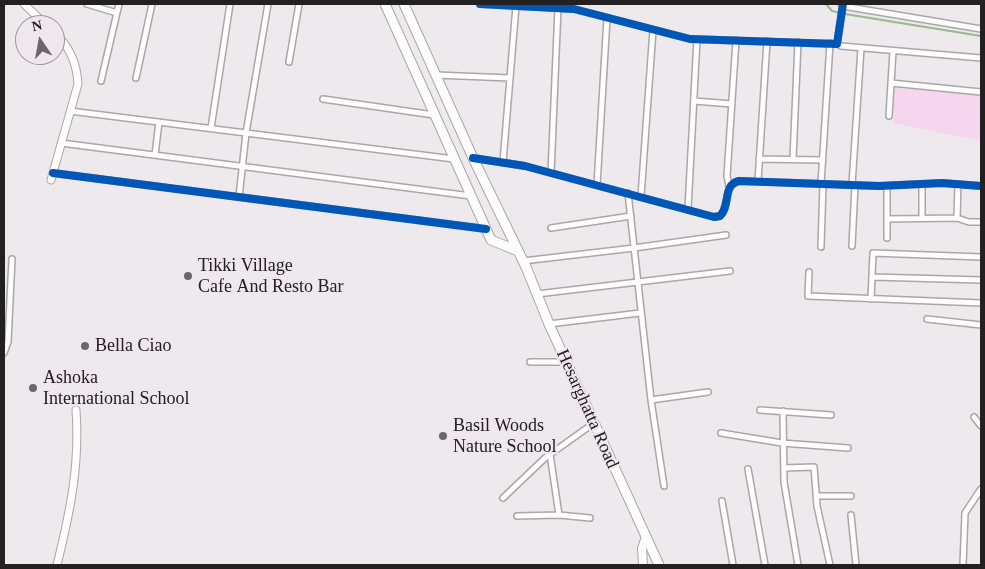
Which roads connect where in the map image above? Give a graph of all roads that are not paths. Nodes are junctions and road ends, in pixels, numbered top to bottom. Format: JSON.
{"nodes":[{"id":1,"x":24,"y":4,"type":"edge"},
{"id":2,"x":87,"y":4,"type":"edge"},
{"id":3,"x":119,"y":4,"type":"edge"},
{"id":4,"x":152,"y":4,"type":"edge"},
{"id":5,"x":230,"y":4,"type":"edge"},
{"id":6,"x":268,"y":4,"type":"edge"},
{"id":7,"x":299,"y":4,"type":"edge"},
{"id":8,"x":385,"y":4,"type":"edge"},
{"id":9,"x":404,"y":4,"type":"edge"},
{"id":10,"x":480,"y":4,"type":"edge"},
{"id":11,"x":842,"y":5,"type":"edge"},
{"id":12,"x":516,"y":6,"type":"junction"},
{"id":13,"x":558,"y":8,"type":"junction"},
{"id":14,"x":117,"y":13,"type":"junction"},
{"id":15,"x":36,"y":15,"type":"edge"},
{"id":16,"x":607,"y":18,"type":"junction"},
{"id":17,"x":981,"y":29,"type":"edge"},
{"id":18,"x":654,"y":30,"type":"junction"},
{"id":19,"x":697,"y":39,"type":"junction"},
{"id":20,"x":736,"y":40,"type":"junction"},
{"id":21,"x":767,"y":41,"type":"junction"},
{"id":22,"x":798,"y":42,"type":"junction"},
{"id":23,"x":830,"y":43,"type":"junction"},
{"id":24,"x":836,"y":44,"type":"junction"},
{"id":25,"x":65,"y":45,"type":"edge"},
{"id":26,"x":861,"y":48,"type":"junction"},
{"id":27,"x":892,"y":51,"type":"junction"},
{"id":28,"x":981,"y":58,"type":"edge"},
{"id":29,"x":289,"y":62,"type":"dead end"},
{"id":30,"x":436,"y":75,"type":"junction"},
{"id":31,"x":136,"y":78,"type":"dead end"},
{"id":32,"x":510,"y":78,"type":"junction"},
{"id":33,"x":101,"y":81,"type":"dead end"},
{"id":34,"x":891,"y":83,"type":"junction"},
{"id":35,"x":981,"y":92,"type":"edge"},
{"id":36,"x":323,"y":99,"type":"dead end"},
{"id":37,"x":694,"y":101,"type":"junction"},
{"id":38,"x":732,"y":104,"type":"junction"},
{"id":39,"x":70,"y":111,"type":"junction"},
{"id":40,"x":434,"y":115,"type":"junction"},
{"id":41,"x":890,"y":116,"type":"dead end"},
{"id":42,"x":159,"y":122,"type":"junction"},
{"id":43,"x":211,"y":128,"type":"junction"},
{"id":44,"x":246,"y":133,"type":"junction"},
{"id":45,"x":61,"y":143,"type":"junction"},
{"id":46,"x":155,"y":155,"type":"junction"},
{"id":47,"x":473,"y":158,"type":"junction"},
{"id":48,"x":454,"y":159,"type":"junction"},
{"id":49,"x":759,"y":159,"type":"junction"},
{"id":50,"x":793,"y":160,"type":"junction"},
{"id":51,"x":822,"y":160,"type":"junction"},
{"id":52,"x":503,"y":162,"type":"junction"},
{"id":53,"x":242,"y":166,"type":"junction"},
{"id":54,"x":551,"y":173,"type":"junction"},
{"id":55,"x":52,"y":177,"type":"joint"},
{"id":56,"x":758,"y":181,"type":"junction"},
{"id":57,"x":596,"y":184,"type":"junction"},
{"id":58,"x":822,"y":184,"type":"junction"},
{"id":59,"x":922,"y":184,"type":"junction"},
{"id":60,"x":958,"y":184,"type":"junction"},
{"id":61,"x":854,"y":185,"type":"junction"},
{"id":62,"x":729,"y":186,"type":"junction"},
{"id":63,"x":887,"y":186,"type":"junction"},
{"id":64,"x":981,"y":186,"type":"edge"},
{"id":65,"x":628,"y":193,"type":"junction"},
{"id":66,"x":471,"y":196,"type":"junction"},
{"id":67,"x":641,"y":196,"type":"junction"},
{"id":68,"x":239,"y":197,"type":"junction"},
{"id":69,"x":688,"y":210,"type":"junction"},
{"id":70,"x":630,"y":216,"type":"junction"},
{"id":71,"x":922,"y":218,"type":"junction"},
{"id":72,"x":957,"y":218,"type":"junction"},
{"id":73,"x":887,"y":219,"type":"junction"},
{"id":74,"x":981,"y":222,"type":"edge"},
{"id":75,"x":551,"y":228,"type":"dead end"},
{"id":76,"x":486,"y":229,"type":"junction"},
{"id":77,"x":726,"y":235,"type":"dead end"},
{"id":78,"x":887,"y":238,"type":"dead end"},
{"id":79,"x":852,"y":246,"type":"dead end"},
{"id":80,"x":821,"y":247,"type":"dead end"},
{"id":81,"x":634,"y":248,"type":"junction"},
{"id":82,"x":518,"y":251,"type":"junction"},
{"id":83,"x":981,"y":257,"type":"edge"},
{"id":84,"x":12,"y":259,"type":"dead end"},
{"id":85,"x":522,"y":261,"type":"junction"},
{"id":86,"x":730,"y":271,"type":"dead end"},
{"id":87,"x":810,"y":272,"type":"dead end"},
{"id":88,"x":872,"y":277,"type":"junction"},
{"id":89,"x":981,"y":280,"type":"edge"},
{"id":90,"x":639,"y":283,"type":"junction"},
{"id":91,"x":537,"y":294,"type":"junction"},
{"id":92,"x":871,"y":299,"type":"junction"},
{"id":93,"x":981,"y":303,"type":"edge"},
{"id":94,"x":640,"y":313,"type":"junction"},
{"id":95,"x":927,"y":319,"type":"dead end"},
{"id":96,"x":549,"y":324,"type":"junction"},
{"id":97,"x":981,"y":325,"type":"edge"},
{"id":98,"x":4,"y":353,"type":"edge"},
{"id":99,"x":530,"y":362,"type":"dead end"},
{"id":100,"x":566,"y":362,"type":"junction"},
{"id":101,"x":708,"y":392,"type":"dead end"},
{"id":102,"x":651,"y":400,"type":"junction"},
{"id":103,"x":76,"y":410,"type":"dead end"},
{"id":104,"x":760,"y":410,"type":"dead end"},
{"id":105,"x":783,"y":411,"type":"junction"},
{"id":106,"x":831,"y":415,"type":"dead end"},
{"id":107,"x":974,"y":417,"type":"dead end"},
{"id":108,"x":594,"y":423,"type":"junction"},
{"id":109,"x":981,"y":426,"type":"edge"},
{"id":110,"x":721,"y":433,"type":"dead end"},
{"id":111,"x":782,"y":443,"type":"junction"},
{"id":112,"x":848,"y":448,"type":"dead end"},
{"id":113,"x":550,"y":454,"type":"junction"},
{"id":114,"x":784,"y":468,"type":"junction"},
{"id":115,"x":748,"y":469,"type":"dead end"},
{"id":116,"x":664,"y":486,"type":"dead end"},
{"id":117,"x":981,"y":489,"type":"edge"},
{"id":118,"x":816,"y":496,"type":"junction"},
{"id":119,"x":851,"y":496,"type":"dead end"},
{"id":120,"x":503,"y":498,"type":"dead end"},
{"id":121,"x":722,"y":501,"type":"dead end"},
{"id":122,"x":559,"y":515,"type":"junction"},
{"id":123,"x":851,"y":515,"type":"dead end"},
{"id":124,"x":517,"y":516,"type":"dead end"},
{"id":125,"x":590,"y":518,"type":"dead end"},
{"id":126,"x":646,"y":536,"type":"junction"},
{"id":127,"x":57,"y":565,"type":"edge"},
{"id":128,"x":643,"y":565,"type":"edge"},
{"id":129,"x":659,"y":565,"type":"edge"},
{"id":130,"x":733,"y":565,"type":"edge"},
{"id":131,"x":764,"y":565,"type":"edge"},
{"id":132,"x":798,"y":565,"type":"edge"},
{"id":133,"x":830,"y":565,"type":"edge"},
{"id":134,"x":856,"y":565,"type":"edge"},
{"id":135,"x":963,"y":565,"type":"edge"}],
"edges":[{"from":1,"to":15,"type":"street"},
{"from":2,"to":14,"type":"street"},
{"from":3,"to":14,"type":"street"},
{"from":4,"to":31,"type":"street"},
{"from":5,"to":43,"type":"street"},
{"from":6,"to":44,"type":"street"},
{"from":7,"to":29,"type":"street"},
{"from":8,"to":40,"type":"main road"},
{"from":9,"to":30,"type":"main road","name":"Hesarghatta Road"},
{"from":10,"to":12,"type":"street"},
{"from":11,"to":17,"type":"street"},
{"from":11,"to":24,"type":"street"},
{"from":12,"to":13,"type":"street"},
{"from":12,"to":32,"type":"street"},
{"from":13,"to":16,"type":"street"},
{"from":13,"to":54,"type":"street"},
{"from":14,"to":33,"type":"street"},
{"from":16,"to":18,"type":"street"},
{"from":16,"to":57,"type":"street"},
{"from":18,"to":19,"type":"street"},
{"from":18,"to":67,"type":"street"},
{"from":19,"to":20,"type":"street"},
{"from":19,"to":37,"type":"street"},
{"from":20,"to":21,"type":"street"},
{"from":20,"to":38,"type":"street"},
{"from":21,"to":22,"type":"street"},
{"from":21,"to":49,"type":"street"},
{"from":22,"to":23,"type":"street"},
{"from":22,"to":50,"type":"street"},
{"from":23,"to":24,"type":"street"},
{"from":23,"to":51,"type":"street"},
{"from":24,"to":26,"type":"street"},
{"from":25,"to":39,"type":"street"},
{"from":26,"to":27,"type":"street"},
{"from":26,"to":61,"type":"street"},
{"from":27,"to":28,"type":"street"},
{"from":27,"to":34,"type":"street"},
{"from":30,"to":32,"type":"street"},
{"from":30,"to":47,"type":"main road","name":"Hesarghatta Road"},
{"from":32,"to":52,"type":"street"},
{"from":34,"to":35,"type":"street"},
{"from":34,"to":41,"type":"street"},
{"from":36,"to":40,"type":"street"},
{"from":37,"to":38,"type":"street"},
{"from":37,"to":69,"type":"street"},
{"from":38,"to":62,"type":"street"},
{"from":39,"to":42,"type":"street"},
{"from":39,"to":45,"type":"street"},
{"from":40,"to":48,"type":"main road"},
{"from":42,"to":43,"type":"street"},
{"from":42,"to":46,"type":"street"},
{"from":43,"to":44,"type":"street"},
{"from":44,"to":48,"type":"street"},
{"from":44,"to":53,"type":"street"},
{"from":45,"to":46,"type":"street"},
{"from":45,"to":55,"type":"street"},
{"from":46,"to":53,"type":"street"},
{"from":47,"to":52,"type":"street"},
{"from":47,"to":82,"type":"main road","name":"Hesarghatta Road"},
{"from":48,"to":66,"type":"main road"},
{"from":49,"to":50,"type":"street"},
{"from":49,"to":56,"type":"street"},
{"from":50,"to":51,"type":"street"},
{"from":51,"to":58,"type":"street"},
{"from":52,"to":54,"type":"street"},
{"from":53,"to":66,"type":"street"},
{"from":53,"to":68,"type":"street"},
{"from":54,"to":57,"type":"street"},
{"from":55,"to":68,"type":"street"},
{"from":56,"to":58,"type":"street"},
{"from":56,"to":62,"type":"street"},
{"from":57,"to":65,"type":"street"},
{"from":58,"to":61,"type":"street"},
{"from":58,"to":80,"type":"street"},
{"from":59,"to":60,"type":"street"},
{"from":59,"to":63,"type":"street"},
{"from":59,"to":71,"type":"street"},
{"from":60,"to":64,"type":"street"},
{"from":60,"to":72,"type":"street"},
{"from":61,"to":63,"type":"street"},
{"from":61,"to":79,"type":"street"},
{"from":62,"to":69,"type":"street"},
{"from":63,"to":73,"type":"street"},
{"from":65,"to":67,"type":"street"},
{"from":65,"to":70,"type":"street"},
{"from":66,"to":76,"type":"main road"},
{"from":67,"to":69,"type":"street"},
{"from":68,"to":76,"type":"street"},
{"from":70,"to":75,"type":"street"},
{"from":70,"to":81,"type":"street"},
{"from":71,"to":72,"type":"street"},
{"from":71,"to":73,"type":"street"},
{"from":72,"to":74,"type":"street"},
{"from":73,"to":78,"type":"street"},
{"from":76,"to":82,"type":"main road"},
{"from":77,"to":81,"type":"street"},
{"from":81,"to":85,"type":"street"},
{"from":81,"to":90,"type":"street"},
{"from":82,"to":85,"type":"main road","name":"Hesarghatta Road"},
{"from":83,"to":88,"type":"street"},
{"from":84,"to":98,"type":"street"},
{"from":85,"to":91,"type":"main road","name":"Hesarghatta Road"},
{"from":86,"to":90,"type":"street"},
{"from":87,"to":92,"type":"street"},
{"from":88,"to":89,"type":"street"},
{"from":88,"to":92,"type":"street"},
{"from":90,"to":91,"type":"street"},
{"from":90,"to":94,"type":"street"},
{"from":91,"to":96,"type":"main road","name":"Hesarghatta Road"},
{"from":92,"to":93,"type":"street"},
{"from":94,"to":96,"type":"street"},
{"from":94,"to":102,"type":"street"},
{"from":95,"to":97,"type":"street"},
{"from":96,"to":100,"type":"main road","name":"Hesarghatta Road"},
{"from":99,"to":100,"type":"street"},
{"from":100,"to":108,"type":"main road","name":"Hesarghatta Road"},
{"from":101,"to":102,"type":"street"},
{"from":102,"to":116,"type":"street"},
{"from":103,"to":127,"type":"street"},
{"from":104,"to":105,"type":"street"},
{"from":105,"to":106,"type":"street"},
{"from":105,"to":111,"type":"street"},
{"from":107,"to":109,"type":"street"},
{"from":108,"to":113,"type":"street"},
{"from":108,"to":126,"type":"main road","name":"Hesarghatta Road"},
{"from":110,"to":111,"type":"street"},
{"from":111,"to":112,"type":"street"},
{"from":111,"to":114,"type":"street"},
{"from":113,"to":120,"type":"street"},
{"from":113,"to":122,"type":"street"},
{"from":114,"to":118,"type":"street"},
{"from":114,"to":132,"type":"street"},
{"from":115,"to":131,"type":"street"},
{"from":117,"to":135,"type":"street"},
{"from":118,"to":119,"type":"street"},
{"from":118,"to":133,"type":"street"},
{"from":121,"to":130,"type":"street"},
{"from":122,"to":124,"type":"street"},
{"from":122,"to":125,"type":"street"},
{"from":123,"to":134,"type":"street"},
{"from":126,"to":128,"type":"main road"},
{"from":126,"to":129,"type":"main road","name":"Hesarghatta Road"}]}
